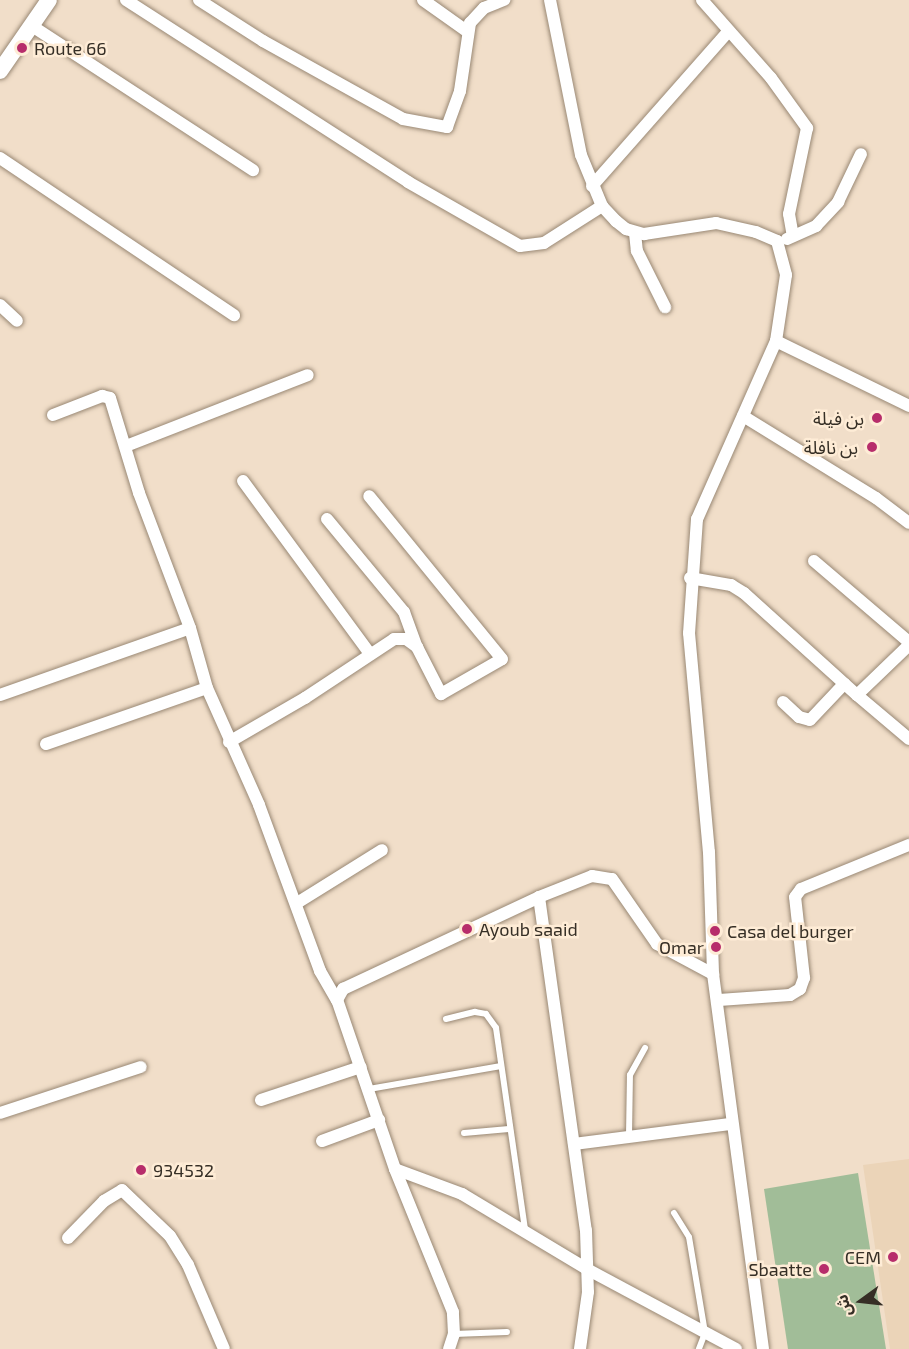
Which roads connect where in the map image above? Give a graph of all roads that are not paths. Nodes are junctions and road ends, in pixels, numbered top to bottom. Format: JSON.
{"nodes":[{"id":1,"x":50,"y":0,"type":"edge"},
{"id":2,"x":126,"y":0,"type":"edge"},
{"id":3,"x":200,"y":0,"type":"edge"},
{"id":4,"x":423,"y":0,"type":"edge"},
{"id":5,"x":504,"y":0,"type":"edge"},
{"id":6,"x":550,"y":0,"type":"edge"},
{"id":7,"x":702,"y":0,"type":"edge"},
{"id":8,"x":32,"y":26,"type":"junction"},
{"id":9,"x":728,"y":32,"type":"junction"},
{"id":10,"x":466,"y":35,"type":"junction"},
{"id":11,"x":0,"y":71,"type":"edge"},
{"id":12,"x":861,"y":154,"type":"dead end"},
{"id":13,"x":0,"y":158,"type":"edge"},
{"id":14,"x":253,"y":170,"type":"dead end"},
{"id":15,"x":592,"y":186,"type":"junction"},
{"id":16,"x":602,"y":206,"type":"junction"},
{"id":17,"x":635,"y":233,"type":"junction"},
{"id":18,"x":793,"y":236,"type":"junction"},
{"id":19,"x":777,"y":242,"type":"junction"},
{"id":20,"x":0,"y":305,"type":"edge"},
{"id":21,"x":665,"y":308,"type":"dead end"},
{"id":22,"x":234,"y":315,"type":"dead end"},
{"id":23,"x":17,"y":321,"type":"dead end"},
{"id":24,"x":776,"y":341,"type":"junction"},
{"id":25,"x":308,"y":375,"type":"dead end"},
{"id":26,"x":909,"y":406,"type":"edge"},
{"id":27,"x":53,"y":415,"type":"dead end"},
{"id":28,"x":743,"y":416,"type":"junction"},
{"id":29,"x":126,"y":446,"type":"junction"},
{"id":30,"x":243,"y":481,"type":"dead end"},
{"id":31,"x":369,"y":496,"type":"dead end"},
{"id":32,"x":327,"y":519,"type":"dead end"},
{"id":33,"x":909,"y":523,"type":"edge"},
{"id":34,"x":814,"y":561,"type":"dead end"},
{"id":35,"x":690,"y":578,"type":"junction"},
{"id":36,"x":190,"y":628,"type":"junction"},
{"id":37,"x":909,"y":643,"type":"edge"},
{"id":38,"x":417,"y":647,"type":"junction"},
{"id":39,"x":370,"y":654,"type":"junction"},
{"id":40,"x":844,"y":684,"type":"junction"},
{"id":41,"x":207,"y":688,"type":"junction"},
{"id":42,"x":0,"y":695,"type":"edge"},
{"id":43,"x":857,"y":695,"type":"junction"},
{"id":44,"x":783,"y":702,"type":"dead end"},
{"id":45,"x":909,"y":739,"type":"edge"},
{"id":46,"x":229,"y":742,"type":"junction"},
{"id":47,"x":46,"y":744,"type":"dead end"},
{"id":48,"x":909,"y":845,"type":"edge"},
{"id":49,"x":382,"y":850,"type":"dead end"},
{"id":50,"x":539,"y":897,"type":"junction"},
{"id":51,"x":297,"y":903,"type":"junction"},
{"id":52,"x":713,"y":974,"type":"junction"},
{"id":53,"x":337,"y":1000,"type":"junction"},
{"id":54,"x":719,"y":1000,"type":"junction"},
{"id":55,"x":446,"y":1019,"type":"dead end"},
{"id":56,"x":645,"y":1048,"type":"dead end"},
{"id":57,"x":501,"y":1066,"type":"junction"},
{"id":58,"x":141,"y":1067,"type":"dead end"},
{"id":59,"x":361,"y":1067,"type":"junction"},
{"id":60,"x":369,"y":1089,"type":"junction"},
{"id":61,"x":261,"y":1100,"type":"dead end"},
{"id":62,"x":0,"y":1113,"type":"edge"},
{"id":63,"x":379,"y":1120,"type":"junction"},
{"id":64,"x":730,"y":1124,"type":"junction"},
{"id":65,"x":509,"y":1129,"type":"junction"},
{"id":66,"x":464,"y":1132,"type":"dead end"},
{"id":67,"x":629,"y":1137,"type":"junction"},
{"id":68,"x":322,"y":1141,"type":"dead end"},
{"id":69,"x":574,"y":1144,"type":"junction"},
{"id":70,"x":395,"y":1169,"type":"junction"},
{"id":71,"x":675,"y":1213,"type":"dead end"},
{"id":72,"x":525,"y":1229,"type":"junction"},
{"id":73,"x":68,"y":1238,"type":"dead end"},
{"id":74,"x":587,"y":1269,"type":"junction"},
{"id":75,"x":507,"y":1332,"type":"dead end"},
{"id":76,"x":705,"y":1333,"type":"junction"},
{"id":77,"x":454,"y":1334,"type":"junction"},
{"id":78,"x":224,"y":1349,"type":"edge"},
{"id":79,"x":449,"y":1349,"type":"edge"},
{"id":80,"x":580,"y":1349,"type":"edge"},
{"id":81,"x":699,"y":1349,"type":"edge"},
{"id":82,"x":736,"y":1349,"type":"edge"},
{"id":83,"x":763,"y":1349,"type":"edge"}],
"edges":[{"from":1,"to":8,"type":"main road"},
{"from":2,"to":16,"type":"street"},
{"from":3,"to":10,"type":"street"},
{"from":4,"to":10,"type":"street"},
{"from":5,"to":10,"type":"street"},
{"from":6,"to":15,"type":"street"},
{"from":7,"to":9,"type":"street"},
{"from":8,"to":11,"type":"main road"},
{"from":8,"to":14,"type":"street"},
{"from":9,"to":15,"type":"street"},
{"from":9,"to":18,"type":"street"},
{"from":12,"to":18,"type":"street"},
{"from":13,"to":22,"type":"street"},
{"from":15,"to":16,"type":"street"},
{"from":16,"to":17,"type":"street"},
{"from":17,"to":19,"type":"street"},
{"from":17,"to":21,"type":"street"},
{"from":18,"to":19,"type":"street"},
{"from":19,"to":24,"type":"street"},
{"from":20,"to":23,"type":"street"},
{"from":24,"to":26,"type":"street"},
{"from":24,"to":28,"type":"street"},
{"from":25,"to":29,"type":"street"},
{"from":27,"to":29,"type":"street"},
{"from":28,"to":33,"type":"street"},
{"from":28,"to":35,"type":"street"},
{"from":29,"to":36,"type":"street"},
{"from":30,"to":39,"type":"street"},
{"from":31,"to":38,"type":"street"},
{"from":32,"to":38,"type":"street"},
{"from":34,"to":37,"type":"street"},
{"from":35,"to":40,"type":"street"},
{"from":35,"to":52,"type":"street"},
{"from":36,"to":41,"type":"street"},
{"from":36,"to":42,"type":"street"},
{"from":37,"to":43,"type":"street"},
{"from":38,"to":39,"type":"street"},
{"from":39,"to":46,"type":"street"},
{"from":40,"to":43,"type":"street"},
{"from":40,"to":44,"type":"street"},
{"from":41,"to":46,"type":"street"},
{"from":41,"to":47,"type":"street"},
{"from":43,"to":45,"type":"street"},
{"from":46,"to":51,"type":"street"},
{"from":48,"to":54,"type":"street"},
{"from":49,"to":51,"type":"street"},
{"from":50,"to":52,"type":"street"},
{"from":50,"to":53,"type":"street"},
{"from":50,"to":69,"type":"street"},
{"from":51,"to":53,"type":"street"},
{"from":52,"to":54,"type":"street"},
{"from":53,"to":59,"type":"street"},
{"from":54,"to":64,"type":"street"},
{"from":55,"to":57,"type":"lane"},
{"from":56,"to":67,"type":"lane"},
{"from":57,"to":60,"type":"lane"},
{"from":57,"to":65,"type":"lane"},
{"from":58,"to":62,"type":"street"},
{"from":59,"to":60,"type":"street"},
{"from":59,"to":61,"type":"street"},
{"from":60,"to":63,"type":"street"},
{"from":63,"to":68,"type":"street"},
{"from":63,"to":70,"type":"street"},
{"from":64,"to":67,"type":"street"},
{"from":64,"to":83,"type":"street"},
{"from":65,"to":66,"type":"lane"},
{"from":65,"to":72,"type":"lane"},
{"from":67,"to":69,"type":"street"},
{"from":69,"to":74,"type":"street"},
{"from":70,"to":72,"type":"street"},
{"from":70,"to":77,"type":"street"},
{"from":71,"to":76,"type":"lane"},
{"from":72,"to":74,"type":"street"},
{"from":73,"to":78,"type":"street"},
{"from":74,"to":76,"type":"street"},
{"from":74,"to":80,"type":"street"},
{"from":75,"to":77,"type":"lane"},
{"from":76,"to":81,"type":"lane"},
{"from":76,"to":82,"type":"street"},
{"from":77,"to":79,"type":"street"}]}
